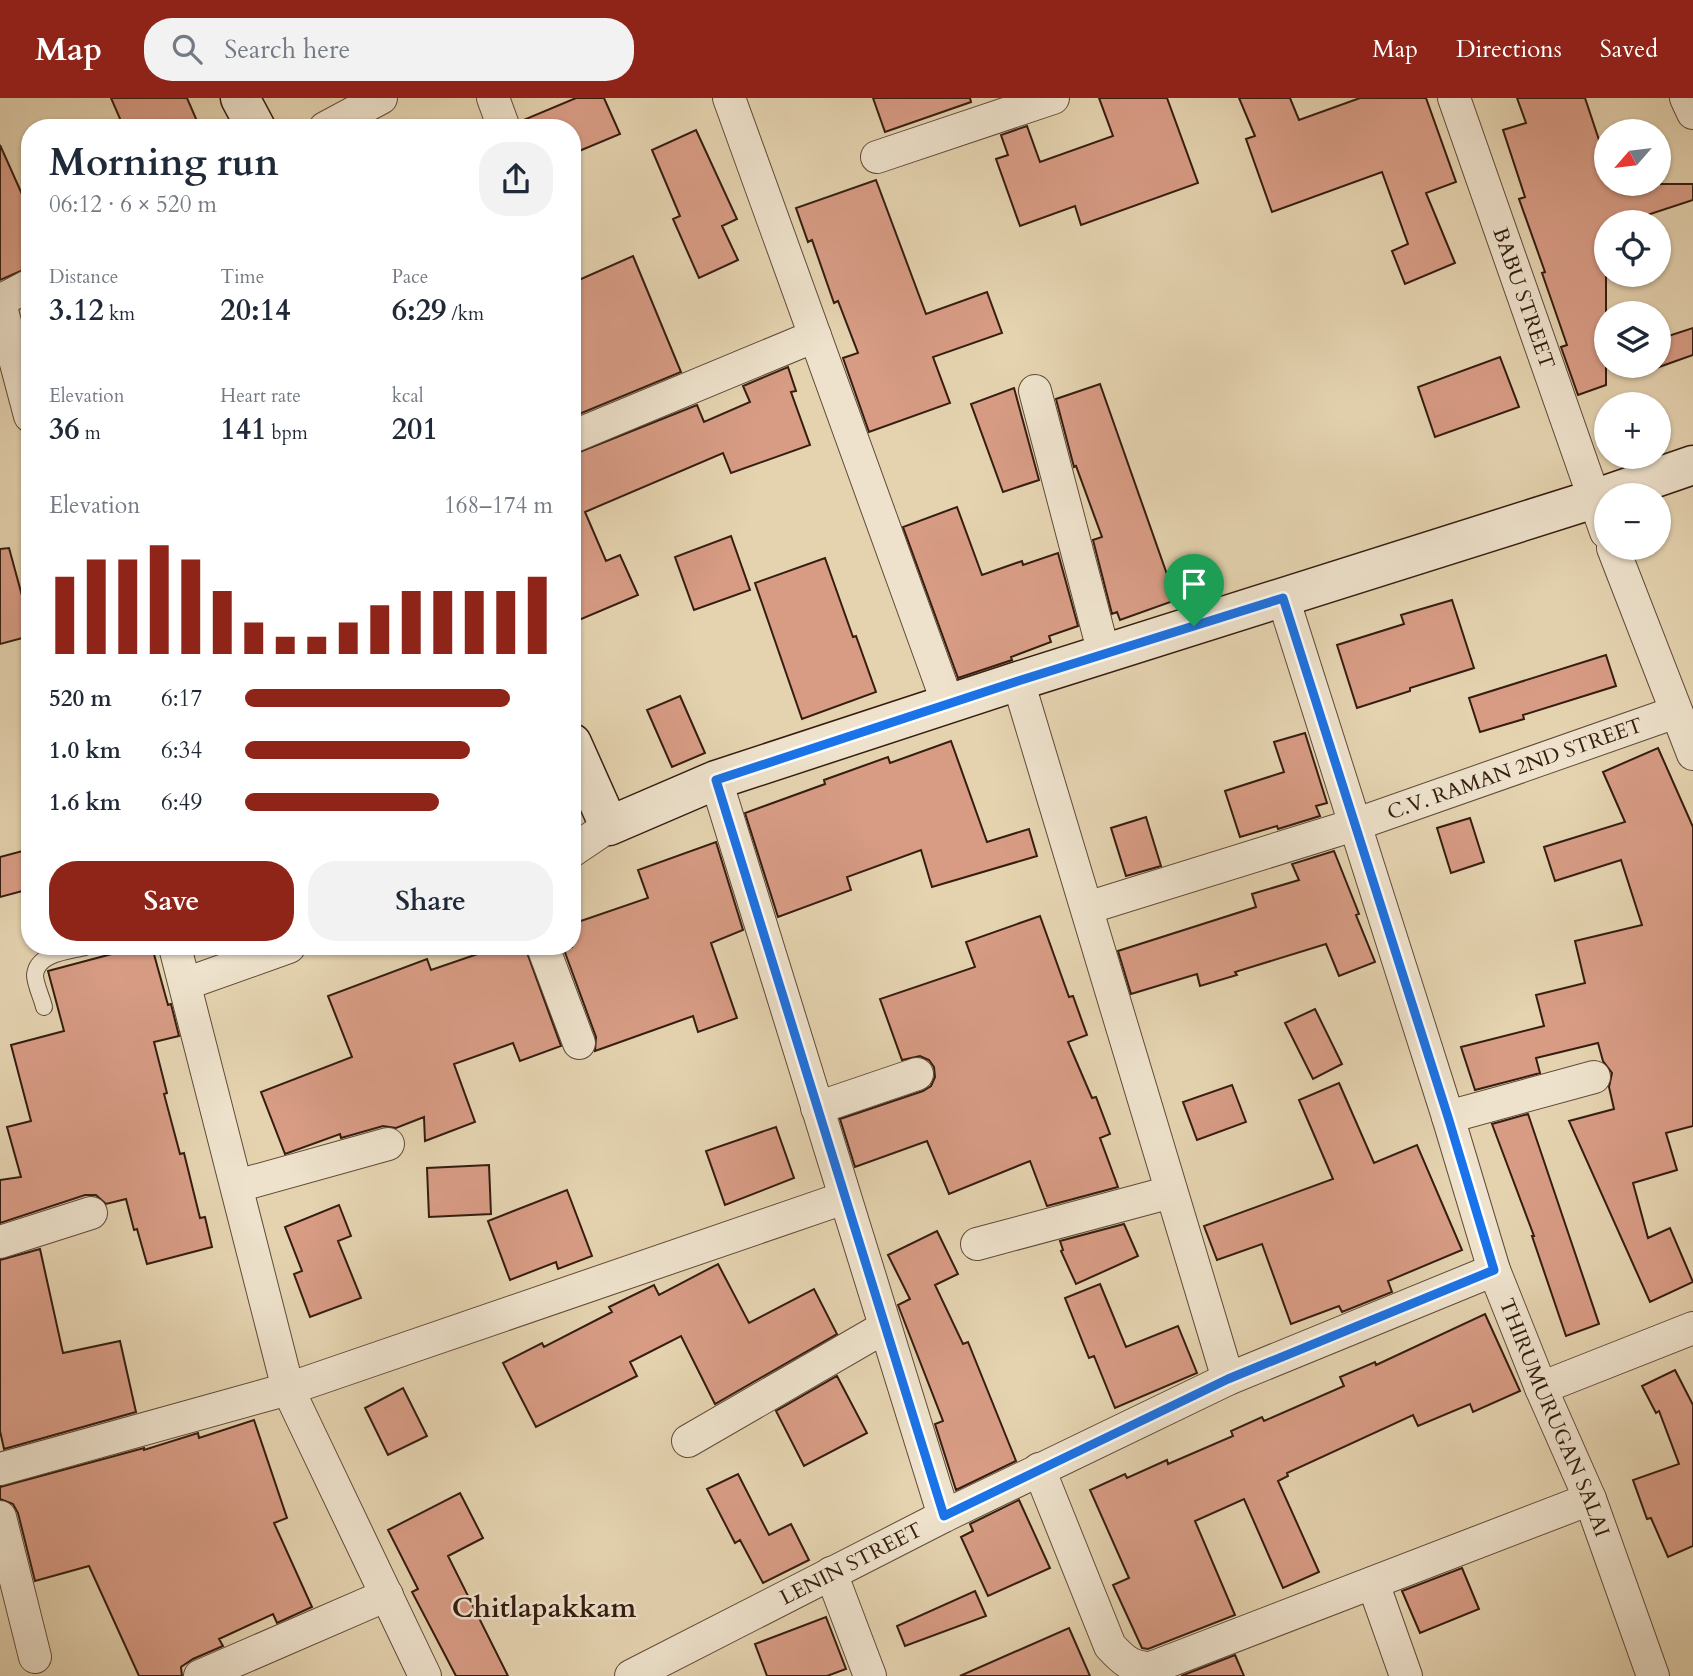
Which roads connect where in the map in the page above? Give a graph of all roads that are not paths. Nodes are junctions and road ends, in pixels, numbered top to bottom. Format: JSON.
{"nodes":[{"id":1,"x":240,"y":98,"type":"edge"},
{"id":2,"x":381,"y":98,"type":"edge"},
{"id":3,"x":493,"y":98,"type":"edge"},
{"id":4,"x":729,"y":98,"type":"edge"},
{"id":5,"x":1053,"y":98,"type":"edge"},
{"id":6,"x":1454,"y":98,"type":"edge"},
{"id":7,"x":1686,"y":98,"type":"edge"},
{"id":8,"x":1693,"y":113,"type":"edge"},
{"id":9,"x":251,"y":119,"type":"edge"},
{"id":10,"x":342,"y":119,"type":"edge"},
{"id":11,"x":501,"y":119,"type":"edge"},
{"id":12,"x":877,"y":157,"type":"dead end"},
{"id":13,"x":21,"y":290,"type":"edge"},
{"id":14,"x":0,"y":302,"type":"edge"},
{"id":15,"x":815,"y":336,"type":"junction"},
{"id":16,"x":21,"y":381,"type":"edge"},
{"id":17,"x":1035,"y":391,"type":"dead end"},
{"id":18,"x":581,"y":433,"type":"edge"},
{"id":19,"x":1693,"y":465,"type":"edge"},
{"id":20,"x":1660,"y":483,"type":"edge"},
{"id":21,"x":1594,"y":498,"type":"edge"},
{"id":22,"x":1594,"y":517,"type":"edge"},
{"id":23,"x":1618,"y":560,"type":"edge"},
{"id":24,"x":1283,"y":598,"type":"junction"},
{"id":25,"x":1104,"y":654,"type":"junction"},
{"id":26,"x":1018,"y":681,"type":"junction"},
{"id":27,"x":947,"y":704,"type":"junction"},
{"id":28,"x":1676,"y":712,"type":"junction"},
{"id":29,"x":1693,"y":754,"type":"edge"},
{"id":30,"x":581,"y":763,"type":"edge"},
{"id":31,"x":716,"y":780,"type":"junction"},
{"id":32,"x":1354,"y":825,"type":"junction"},
{"id":33,"x":609,"y":826,"type":"junction"},
{"id":34,"x":581,"y":845,"type":"edge"},
{"id":35,"x":1087,"y":908,"type":"junction"},
{"id":36,"x":52,"y":955,"type":"edge"},
{"id":37,"x":178,"y":955,"type":"edge"},
{"id":38,"x":267,"y":955,"type":"edge"},
{"id":39,"x":546,"y":955,"type":"edge"},
{"id":40,"x":185,"y":984,"type":"junction"},
{"id":41,"x":44,"y":1007,"type":"dead end"},
{"id":42,"x":579,"y":1043,"type":"dead end"},
{"id":43,"x":917,"y":1074,"type":"dead end"},
{"id":44,"x":1594,"y":1077,"type":"dead end"},
{"id":45,"x":817,"y":1108,"type":"junction"},
{"id":46,"x":1448,"y":1117,"type":"junction"},
{"id":47,"x":388,"y":1144,"type":"dead end"},
{"id":48,"x":237,"y":1186,"type":"junction"},
{"id":49,"x":1171,"y":1192,"type":"junction"},
{"id":50,"x":845,"y":1198,"type":"junction"},
{"id":51,"x":90,"y":1213,"type":"dead end"},
{"id":52,"x":0,"y":1242,"type":"edge"},
{"id":53,"x":977,"y":1244,"type":"dead end"},
{"id":54,"x":1494,"y":1270,"type":"junction"},
{"id":55,"x":885,"y":1326,"type":"junction"},
{"id":56,"x":1693,"y":1328,"type":"edge"},
{"id":57,"x":1228,"y":1379,"type":"junction"},
{"id":58,"x":1541,"y":1388,"type":"junction"},
{"id":59,"x":288,"y":1389,"type":"junction"},
{"id":60,"x":688,"y":1441,"type":"dead end"},
{"id":61,"x":0,"y":1469,"type":"edge"},
{"id":62,"x":1039,"y":1469,"type":"junction"},
{"id":63,"x":1590,"y":1499,"type":"junction"},
{"id":64,"x":944,"y":1516,"type":"junction"},
{"id":65,"x":0,"y":1517,"type":"edge"},
{"id":66,"x":831,"y":1573,"type":"junction"},
{"id":67,"x":1373,"y":1583,"type":"junction"},
{"id":68,"x":387,"y":1595,"type":"junction"},
{"id":69,"x":35,"y":1657,"type":"dead end"},
{"id":70,"x":634,"y":1675,"type":"edge"},
{"id":71,"x":200,"y":1676,"type":"edge"},
{"id":72,"x":425,"y":1676,"type":"edge"},
{"id":73,"x":870,"y":1676,"type":"edge"},
{"id":74,"x":1406,"y":1676,"type":"edge"},
{"id":75,"x":1653,"y":1676,"type":"edge"}],
"edges":[{"from":1,"to":9,"type":"street"},
{"from":2,"to":10,"type":"street"},
{"from":3,"to":11,"type":"street"},
{"from":4,"to":15,"type":"street"},
{"from":5,"to":12,"type":"street"},
{"from":6,"to":21,"type":"street","name":"BABU STREET"},
{"from":7,"to":8,"type":"street"},
{"from":13,"to":14,"type":"street"},
{"from":14,"to":16,"type":"street"},
{"from":15,"to":18,"type":"street"},
{"from":15,"to":27,"type":"street"},
{"from":17,"to":25,"type":"street"},
{"from":19,"to":20,"type":"street"},
{"from":22,"to":24,"type":"street"},
{"from":23,"to":28,"type":"street"},
{"from":24,"to":25,"type":"street"},
{"from":24,"to":32,"type":"street","name":"THIRUMURUGAN SALAI"},
{"from":25,"to":26,"type":"street"},
{"from":26,"to":27,"type":"street"},
{"from":26,"to":35,"type":"street"},
{"from":27,"to":31,"type":"street"},
{"from":28,"to":29,"type":"street"},
{"from":28,"to":32,"type":"street","name":"C.V. RAMAN 2ND STREET"},
{"from":30,"to":33,"type":"street"},
{"from":31,"to":33,"type":"street"},
{"from":31,"to":45,"type":"street"},
{"from":32,"to":35,"type":"street","name":"C.V. RAMAN 2ND STREET"},
{"from":32,"to":46,"type":"street","name":"THIRUMURUGAN SALAI"},
{"from":33,"to":34,"type":"street"},
{"from":35,"to":49,"type":"street"},
{"from":36,"to":41,"type":"lane"},
{"from":37,"to":40,"type":"street"},
{"from":38,"to":40,"type":"street"},
{"from":39,"to":42,"type":"street"},
{"from":40,"to":48,"type":"street"},
{"from":43,"to":45,"type":"street"},
{"from":44,"to":46,"type":"street"},
{"from":45,"to":50,"type":"street"},
{"from":46,"to":54,"type":"street","name":"THIRUMURUGAN SALAI"},
{"from":47,"to":48,"type":"street"},
{"from":48,"to":59,"type":"street"},
{"from":49,"to":53,"type":"street"},
{"from":49,"to":57,"type":"street"},
{"from":50,"to":55,"type":"street"},
{"from":50,"to":59,"type":"street"},
{"from":51,"to":52,"type":"street"},
{"from":54,"to":57,"type":"street","name":"LENIN STREET"},
{"from":54,"to":58,"type":"street","name":"THIRUMURUGAN SALAI"},
{"from":55,"to":60,"type":"street"},
{"from":55,"to":64,"type":"street"},
{"from":56,"to":58,"type":"street"},
{"from":57,"to":62,"type":"street","name":"LENIN STREET"},
{"from":58,"to":63,"type":"street","name":"THIRUMURUGAN SALAI"},
{"from":59,"to":61,"type":"street"},
{"from":59,"to":68,"type":"street"},
{"from":62,"to":64,"type":"street","name":"LENIN STREET"},
{"from":62,"to":67,"type":"street"},
{"from":63,"to":67,"type":"street"},
{"from":63,"to":75,"type":"street","name":"THIRUMURUGAN SALAI"},
{"from":64,"to":66,"type":"street","name":"LENIN STREET"},
{"from":65,"to":69,"type":"street"},
{"from":66,"to":70,"type":"street","name":"LENIN STREET"},
{"from":66,"to":73,"type":"street"},
{"from":67,"to":74,"type":"street"},
{"from":68,"to":71,"type":"street"},
{"from":68,"to":72,"type":"street"}]}
